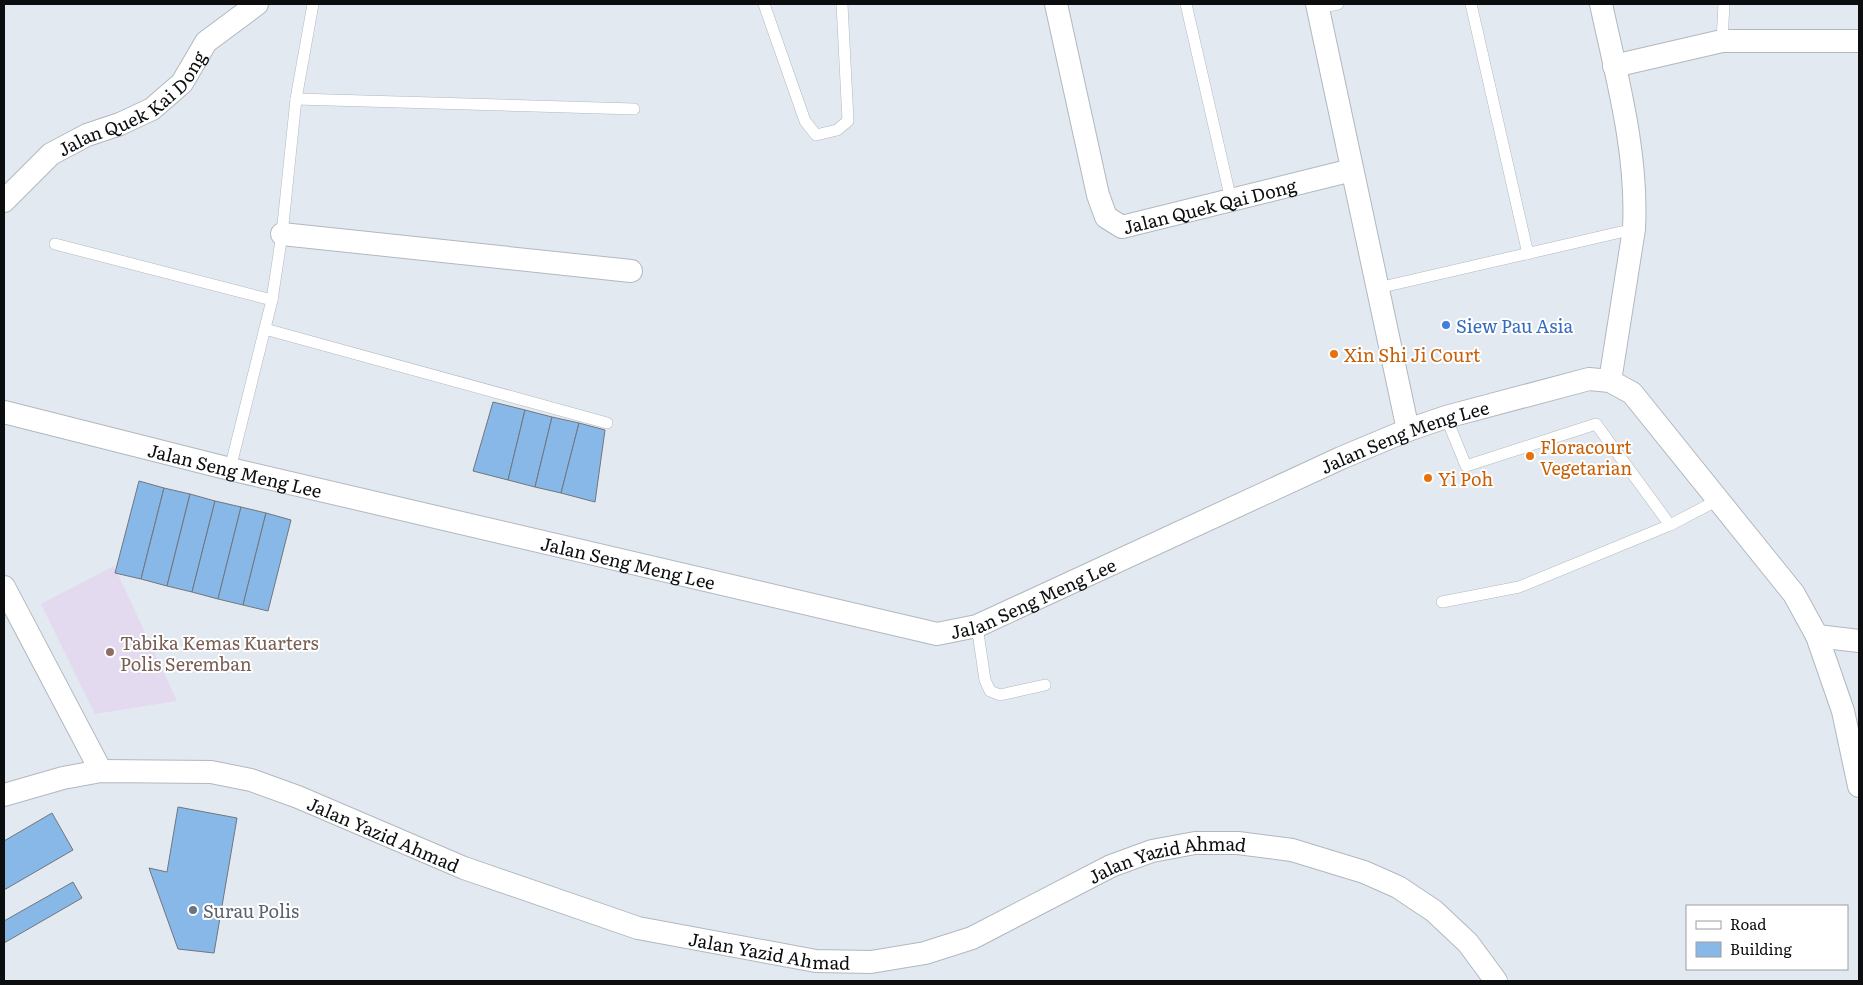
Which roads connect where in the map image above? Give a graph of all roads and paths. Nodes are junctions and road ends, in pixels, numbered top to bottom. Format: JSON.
{"nodes":[{"id":1,"x":257,"y":4,"type":"edge"},
{"id":2,"x":313,"y":4,"type":"edge"},
{"id":3,"x":764,"y":4,"type":"edge"},
{"id":4,"x":842,"y":4,"type":"edge"},
{"id":5,"x":1056,"y":4,"type":"edge"},
{"id":6,"x":1186,"y":4,"type":"edge"},
{"id":7,"x":1471,"y":4,"type":"edge"},
{"id":8,"x":1601,"y":4,"type":"edge"},
{"id":9,"x":1724,"y":4,"type":"edge"},
{"id":10,"x":1324,"y":5,"type":"edge"},
{"id":11,"x":1722,"y":41,"type":"junction"},
{"id":12,"x":1859,"y":41,"type":"edge"},
{"id":13,"x":1614,"y":66,"type":"junction"},
{"id":14,"x":296,"y":99,"type":"junction"},
{"id":15,"x":634,"y":109,"type":"dead end"},
{"id":16,"x":1352,"y":170,"type":"junction"},
{"id":17,"x":1231,"y":200,"type":"junction"},
{"id":18,"x":4,"y":201,"type":"edge"},
{"id":19,"x":1634,"y":229,"type":"junction"},
{"id":20,"x":282,"y":234,"type":"junction"},
{"id":21,"x":55,"y":244,"type":"dead end"},
{"id":22,"x":1528,"y":254,"type":"junction"},
{"id":23,"x":631,"y":271,"type":"dead end"},
{"id":24,"x":1378,"y":288,"type":"junction"},
{"id":25,"x":272,"y":300,"type":"junction"},
{"id":26,"x":265,"y":329,"type":"junction"},
{"id":27,"x":1610,"y":381,"type":"junction"},
{"id":28,"x":4,"y":412,"type":"edge"},
{"id":29,"x":1446,"y":418,"type":"junction"},
{"id":30,"x":607,"y":423,"type":"dead end"},
{"id":31,"x":1408,"y":430,"type":"junction"},
{"id":32,"x":230,"y":469,"type":"junction"},
{"id":33,"x":1718,"y":500,"type":"junction"},
{"id":34,"x":1670,"y":525,"type":"junction"},
{"id":35,"x":4,"y":588,"type":"edge"},
{"id":36,"x":1442,"y":602,"type":"dead end"},
{"id":37,"x":977,"y":626,"type":"junction"},
{"id":38,"x":1817,"y":636,"type":"junction"},
{"id":39,"x":1859,"y":641,"type":"edge"},
{"id":40,"x":1045,"y":685,"type":"dead end"},
{"id":41,"x":101,"y":771,"type":"junction"},
{"id":42,"x":1859,"y":786,"type":"edge"},
{"id":43,"x":4,"y":795,"type":"edge"},
{"id":44,"x":1496,"y":981,"type":"edge"}],
"edges":[{"from":1,"to":18,"type":"street","name":"Jalan Quek Kai Dong"},
{"from":2,"to":14,"type":"lane"},
{"from":3,"to":4,"type":"lane"},
{"from":5,"to":17,"type":"street","name":"Jalan Quek Qai Dong"},
{"from":6,"to":17,"type":"lane"},
{"from":7,"to":22,"type":"lane"},
{"from":8,"to":13,"type":"street"},
{"from":9,"to":11,"type":"lane"},
{"from":10,"to":16,"type":"street"},
{"from":11,"to":12,"type":"street"},
{"from":11,"to":13,"type":"street"},
{"from":13,"to":19,"type":"street"},
{"from":14,"to":15,"type":"lane"},
{"from":14,"to":20,"type":"lane"},
{"from":16,"to":17,"type":"street","name":"Jalan Quek Qai Dong"},
{"from":16,"to":24,"type":"street"},
{"from":19,"to":22,"type":"lane"},
{"from":19,"to":27,"type":"street"},
{"from":20,"to":23,"type":"street"},
{"from":20,"to":25,"type":"lane"},
{"from":21,"to":25,"type":"lane"},
{"from":22,"to":24,"type":"lane"},
{"from":24,"to":31,"type":"street"},
{"from":25,"to":26,"type":"lane"},
{"from":26,"to":30,"type":"lane"},
{"from":26,"to":32,"type":"lane"},
{"from":27,"to":29,"type":"street","name":"Jalan Seng Meng Lee"},
{"from":27,"to":33,"type":"street"},
{"from":28,"to":32,"type":"street","name":"Jalan Seng Meng Lee"},
{"from":29,"to":31,"type":"street","name":"Jalan Seng Meng Lee"},
{"from":29,"to":34,"type":"lane"},
{"from":31,"to":37,"type":"street","name":"Jalan Seng Meng Lee"},
{"from":32,"to":37,"type":"street","name":"Jalan Seng Meng Lee"},
{"from":33,"to":34,"type":"lane"},
{"from":33,"to":38,"type":"street"},
{"from":34,"to":36,"type":"lane"},
{"from":35,"to":41,"type":"street"},
{"from":37,"to":40,"type":"lane"},
{"from":38,"to":39,"type":"street"},
{"from":38,"to":42,"type":"street"},
{"from":41,"to":43,"type":"street","name":"Jalan Yazid Ahmad"},
{"from":41,"to":44,"type":"street","name":"Jalan Yazid Ahmad"}]}
